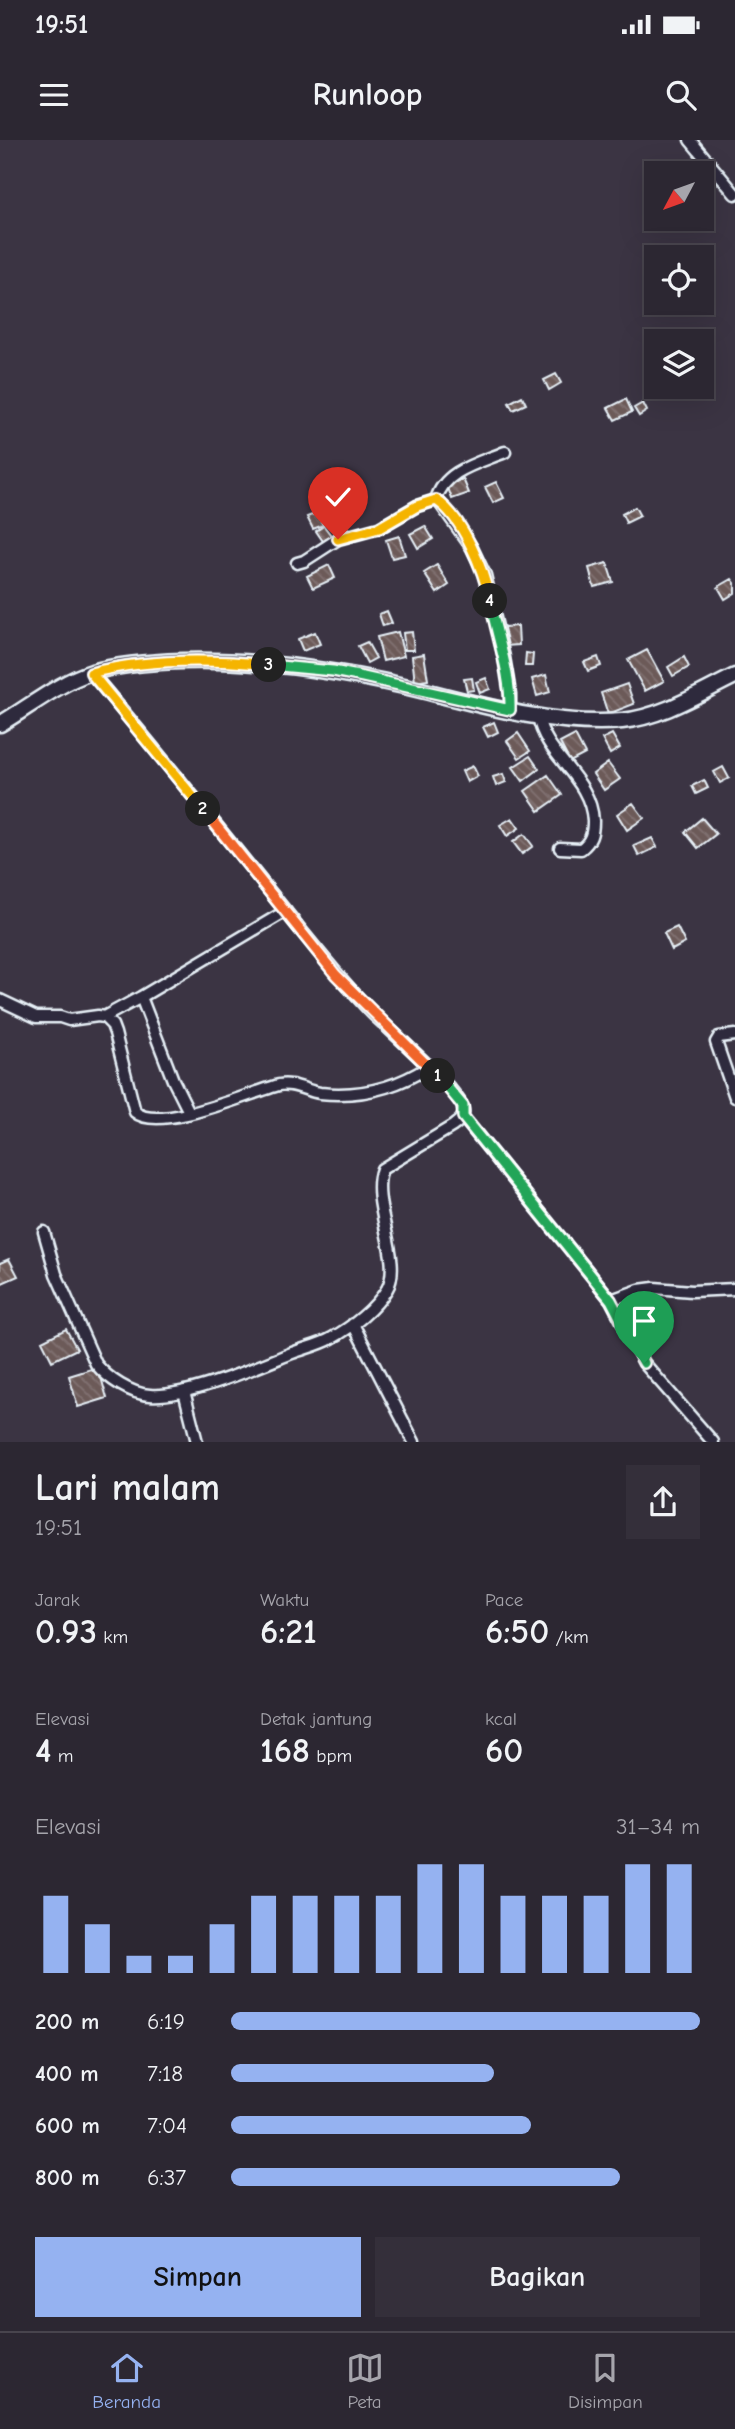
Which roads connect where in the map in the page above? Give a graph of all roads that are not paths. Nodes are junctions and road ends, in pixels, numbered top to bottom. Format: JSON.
{"nodes":[{"id":1,"x":690,"y":140,"type":"edge"},
{"id":2,"x":735,"y":194,"type":"edge"},
{"id":3,"x":505,"y":453,"type":"dead end"},
{"id":4,"x":436,"y":500,"type":"junction"},
{"id":5,"x":296,"y":563,"type":"dead end"},
{"id":6,"x":91,"y":673,"type":"junction"},
{"id":7,"x":735,"y":676,"type":"edge"},
{"id":8,"x":510,"y":710,"type":"junction"},
{"id":9,"x":538,"y":716,"type":"junction"},
{"id":10,"x":0,"y":724,"type":"edge"},
{"id":11,"x":560,"y":848,"type":"dead end"},
{"id":12,"x":286,"y":911,"type":"junction"},
{"id":13,"x":141,"y":997,"type":"junction"},
{"id":14,"x":0,"y":1000,"type":"edge"},
{"id":15,"x":104,"y":1017,"type":"junction"},
{"id":16,"x":735,"y":1035,"type":"edge"},
{"id":17,"x":428,"y":1067,"type":"junction"},
{"id":18,"x":735,"y":1097,"type":"edge"},
{"id":19,"x":189,"y":1112,"type":"junction"},
{"id":20,"x":463,"y":1117,"type":"junction"},
{"id":21,"x":44,"y":1232,"type":"dead end"},
{"id":22,"x":735,"y":1289,"type":"edge"},
{"id":23,"x":611,"y":1300,"type":"junction"},
{"id":24,"x":354,"y":1324,"type":"junction"},
{"id":25,"x":184,"y":1391,"type":"junction"},
{"id":26,"x":197,"y":1442,"type":"edge"},
{"id":27,"x":414,"y":1442,"type":"edge"},
{"id":28,"x":713,"y":1442,"type":"edge"}],
"edges":[{"from":1,"to":2,"type":"street"},
{"from":3,"to":4,"type":"street"},
{"from":4,"to":5,"type":"street"},
{"from":4,"to":8,"type":"street"},
{"from":6,"to":8,"type":"main road"},
{"from":6,"to":10,"type":"main road"},
{"from":6,"to":12,"type":"street"},
{"from":7,"to":9,"type":"main road"},
{"from":8,"to":9,"type":"main road"},
{"from":9,"to":11,"type":"street"},
{"from":12,"to":13,"type":"street"},
{"from":12,"to":17,"type":"street"},
{"from":13,"to":15,"type":"street"},
{"from":13,"to":19,"type":"street"},
{"from":14,"to":15,"type":"street"},
{"from":15,"to":19,"type":"street"},
{"from":16,"to":18,"type":"street"},
{"from":17,"to":19,"type":"street"},
{"from":17,"to":20,"type":"street"},
{"from":20,"to":23,"type":"street"},
{"from":20,"to":24,"type":"street"},
{"from":21,"to":25,"type":"street"},
{"from":22,"to":23,"type":"street"},
{"from":23,"to":28,"type":"street"},
{"from":24,"to":25,"type":"street"},
{"from":24,"to":27,"type":"street"},
{"from":25,"to":26,"type":"street"}]}
